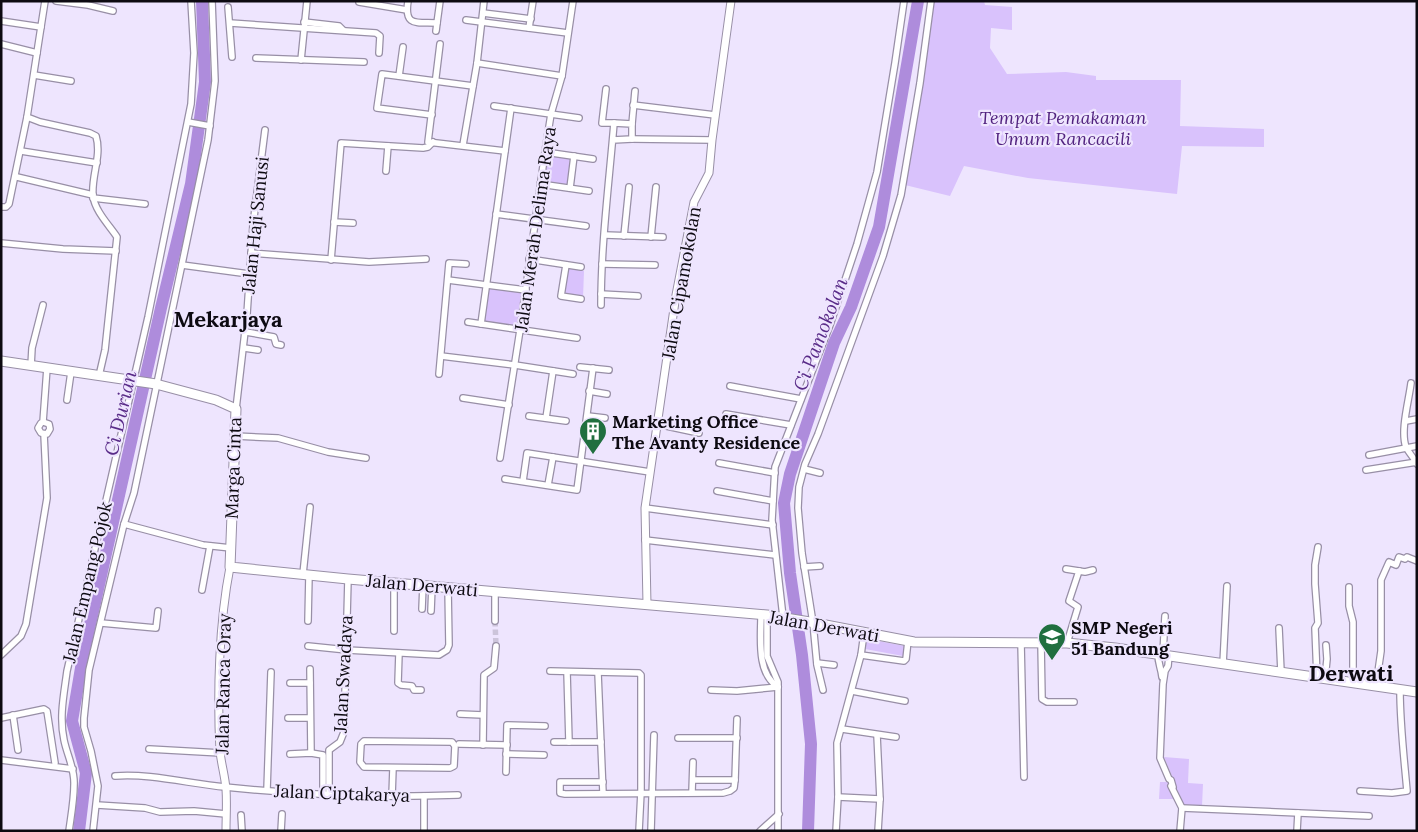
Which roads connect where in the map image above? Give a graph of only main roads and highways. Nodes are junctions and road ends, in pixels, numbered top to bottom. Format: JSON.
{"nodes":[{"id":1,"x":1,"y":361,"type":"edge"},
{"id":2,"x":230,"y":567,"type":"joint"},
{"id":3,"x":1417,"y":692,"type":"edge"}],
"edges":[{"from":1,"to":2,"type":"main road","name":"Marga Cinta"},
{"from":2,"to":3,"type":"main road","name":"Jalan Derwati"}]}
